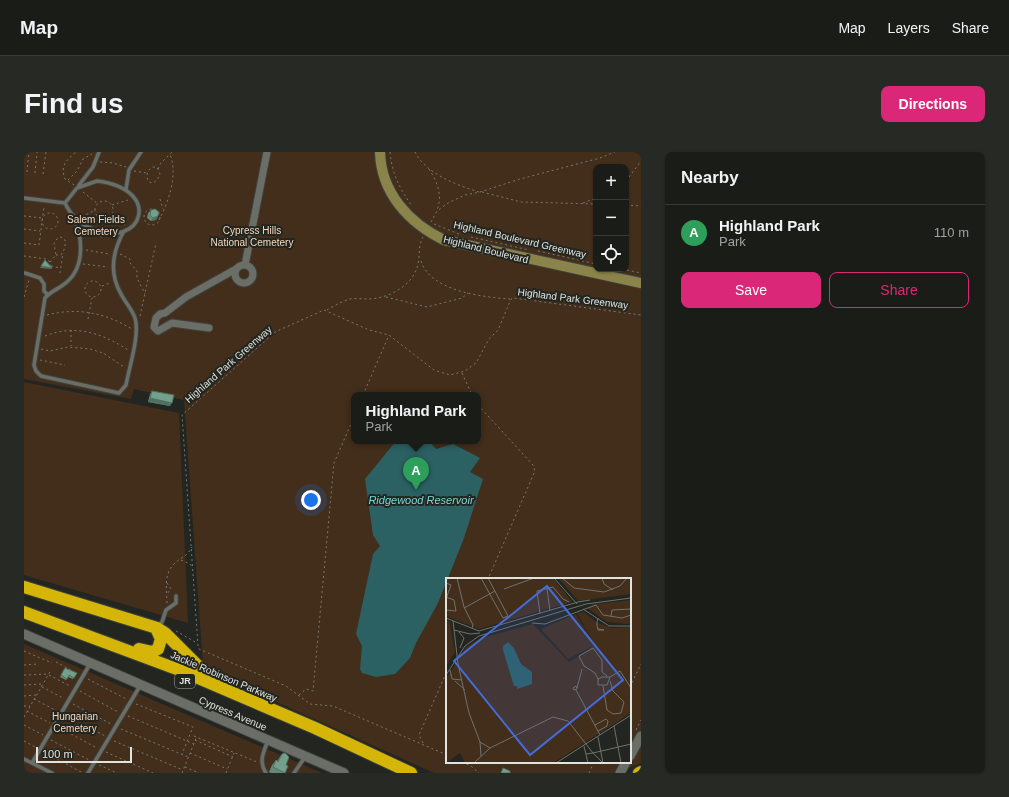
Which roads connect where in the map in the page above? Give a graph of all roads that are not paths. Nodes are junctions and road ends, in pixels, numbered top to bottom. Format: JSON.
{"nodes":[{"id":1,"x":140,"y":152,"type":"edge"},
{"id":2,"x":266,"y":152,"type":"edge"},
{"id":3,"x":380,"y":152,"type":"edge"},
{"id":4,"x":99,"y":153,"type":"edge"},
{"id":5,"x":77,"y":188,"type":"junction"},
{"id":6,"x":126,"y":189,"type":"junction"},
{"id":7,"x":24,"y":198,"type":"edge"},
{"id":8,"x":64,"y":203,"type":"junction"},
{"id":9,"x":76,"y":219,"type":"junction"},
{"id":10,"x":123,"y":233,"type":"junction"},
{"id":11,"x":245,"y":264,"type":"junction"},
{"id":12,"x":236,"y":269,"type":"junction"},
{"id":13,"x":26,"y":273,"type":"dead end"},
{"id":14,"x":641,"y":283,"type":"edge"},
{"id":15,"x":48,"y":295,"type":"junction"},
{"id":16,"x":209,"y":328,"type":"dead end"},
{"id":17,"x":24,"y":587,"type":"edge"},
{"id":18,"x":176,"y":596,"type":"dead end"},
{"id":19,"x":24,"y":612,"type":"edge"},
{"id":20,"x":24,"y":620,"type":"edge"},
{"id":21,"x":156,"y":627,"type":"junction"},
{"id":22,"x":24,"y":634,"type":"edge"},
{"id":23,"x":98,"y":639,"type":"junction"},
{"id":24,"x":91,"y":663,"type":"junction"},
{"id":25,"x":140,"y":685,"type":"junction"},
{"id":26,"x":262,"y":705,"type":"junction"},
{"id":27,"x":641,"y":736,"type":"edge"},
{"id":28,"x":268,"y":740,"type":"junction"},
{"id":29,"x":631,"y":754,"type":"edge"},
{"id":30,"x":305,"y":756,"type":"junction"},
{"id":31,"x":24,"y":759,"type":"edge"},
{"id":32,"x":32,"y":763,"type":"junction"},
{"id":33,"x":625,"y":763,"type":"edge"},
{"id":34,"x":52,"y":773,"type":"edge"},
{"id":35,"x":88,"y":773,"type":"edge"},
{"id":36,"x":266,"y":773,"type":"edge"},
{"id":37,"x":294,"y":773,"type":"edge"},
{"id":38,"x":344,"y":773,"type":"edge"},
{"id":39,"x":393,"y":773,"type":"edge"},
{"id":40,"x":411,"y":773,"type":"edge"},
{"id":41,"x":620,"y":773,"type":"edge"}],
"edges":[{"from":1,"to":6,"type":"lane"},
{"from":2,"to":11,"type":"street"},
{"from":3,"to":14,"type":"main road","name":"Highland Boulevard"},
{"from":4,"to":5,"type":"lane"},
{"from":5,"to":6,"type":"lane"},
{"from":5,"to":8,"type":"lane"},
{"from":6,"to":10,"type":"lane"},
{"from":7,"to":8,"type":"lane"},
{"from":8,"to":9,"type":"lane"},
{"from":9,"to":10,"type":"lane"},
{"from":9,"to":15,"type":"lane"},
{"from":10,"to":15,"type":"lane"},
{"from":11,"to":12,"type":"street"},
{"from":11,"to":12,"type":"street"},
{"from":12,"to":16,"type":"street"},
{"from":13,"to":15,"type":"lane"},
{"from":17,"to":21,"type":"highway"},
{"from":18,"to":21,"type":"lane"},
{"from":19,"to":23,"type":"highway","name":"Jackie Robinson Parkway","number":"JR"},
{"from":20,"to":39,"type":"highway","name":"Jackie Robinson Parkway","number":"JR"},
{"from":21,"to":23,"type":"highway"},
{"from":21,"to":26,"type":"highway"},
{"from":22,"to":24,"type":"street","name":"Cypress Avenue"},
{"from":23,"to":26,"type":"highway","name":"Jackie Robinson Parkway","number":"JR"},
{"from":24,"to":25,"type":"street","name":"Cypress Avenue"},
{"from":24,"to":32,"type":"lane"},
{"from":25,"to":28,"type":"street","name":"Cypress Avenue"},
{"from":25,"to":35,"type":"lane"},
{"from":26,"to":40,"type":"highway","name":"Jackie Robinson Parkway","number":"JR"},
{"from":27,"to":29,"type":"street"},
{"from":28,"to":30,"type":"street","name":"Cypress Avenue"},
{"from":28,"to":36,"type":"lane"},
{"from":30,"to":37,"type":"lane"},
{"from":30,"to":38,"type":"street","name":"Cypress Avenue"},
{"from":31,"to":32,"type":"lane"},
{"from":32,"to":34,"type":"lane"},
{"from":33,"to":41,"type":"street"}]}
